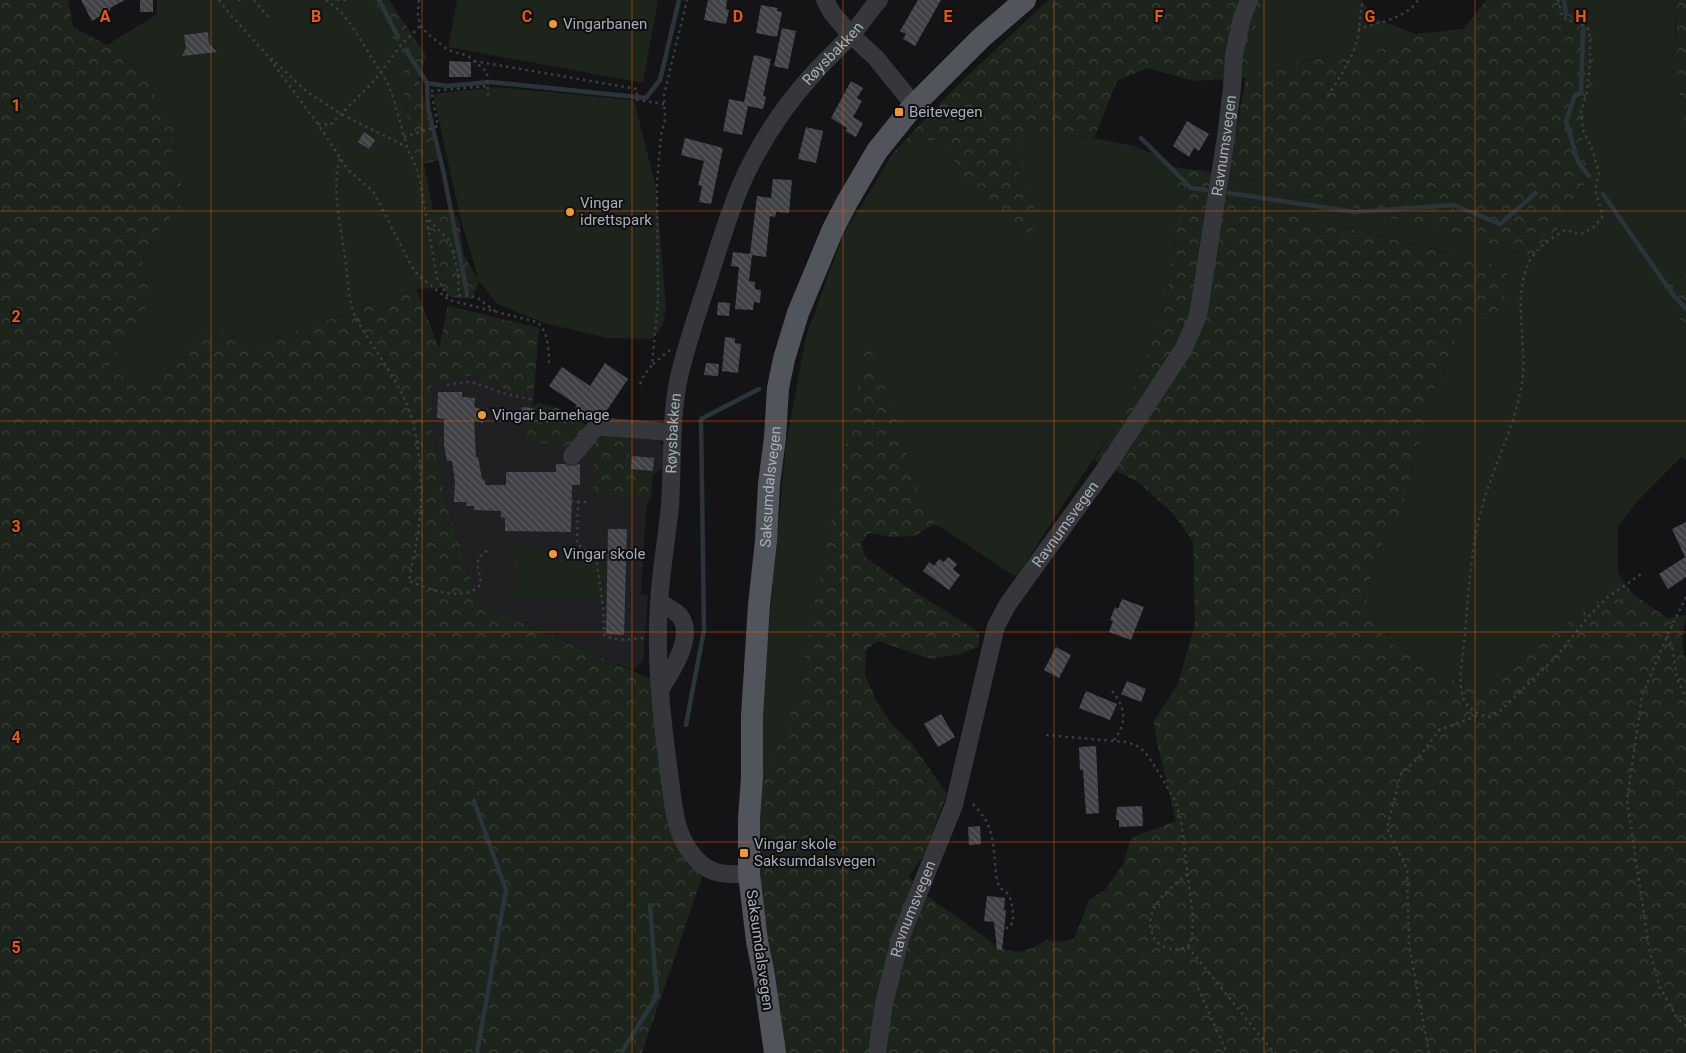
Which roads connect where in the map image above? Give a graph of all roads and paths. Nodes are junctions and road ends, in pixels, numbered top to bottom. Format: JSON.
{"nodes":[{"id":1,"x":219,"y":0,"type":"edge"},
{"id":2,"x":238,"y":0,"type":"edge"},
{"id":3,"x":244,"y":0,"type":"edge"},
{"id":4,"x":254,"y":0,"type":"edge"},
{"id":5,"x":326,"y":0,"type":"edge"},
{"id":6,"x":337,"y":0,"type":"edge"},
{"id":7,"x":350,"y":0,"type":"edge"},
{"id":8,"x":419,"y":0,"type":"edge"},
{"id":9,"x":687,"y":0,"type":"edge"},
{"id":10,"x":825,"y":0,"type":"edge"},
{"id":11,"x":879,"y":0,"type":"edge"},
{"id":12,"x":1025,"y":0,"type":"edge"},
{"id":13,"x":1249,"y":0,"type":"edge"},
{"id":14,"x":1363,"y":0,"type":"edge"},
{"id":15,"x":1418,"y":0,"type":"edge"},
{"id":16,"x":1558,"y":0,"type":"edge"},
{"id":17,"x":268,"y":17,"type":"dead end"},
{"id":18,"x":420,"y":26,"type":"junction"},
{"id":19,"x":1358,"y":29,"type":"junction"},
{"id":20,"x":851,"y":35,"type":"junction"},
{"id":21,"x":266,"y":54,"type":"junction"},
{"id":22,"x":474,"y":61,"type":"junction"},
{"id":23,"x":382,"y":72,"type":"junction"},
{"id":24,"x":488,"y":84,"type":"junction"},
{"id":25,"x":1328,"y":96,"type":"dead end"},
{"id":26,"x":488,"y":97,"type":"dead end"},
{"id":27,"x":664,"y":104,"type":"junction"},
{"id":28,"x":914,"y":105,"type":"junction"},
{"id":29,"x":341,"y":114,"type":"junction"},
{"id":30,"x":318,"y":124,"type":"junction"},
{"id":31,"x":404,"y":137,"type":"junction"},
{"id":32,"x":407,"y":146,"type":"junction"},
{"id":33,"x":340,"y":159,"type":"junction"},
{"id":34,"x":427,"y":218,"type":"junction"},
{"id":35,"x":449,"y":300,"type":"junction"},
{"id":36,"x":496,"y":312,"type":"junction"},
{"id":37,"x":549,"y":367,"type":"dead end"},
{"id":38,"x":640,"y":384,"type":"dead end"},
{"id":39,"x":447,"y":385,"type":"dead end"},
{"id":40,"x":533,"y":400,"type":"dead end"},
{"id":41,"x":672,"y":433,"type":"junction"},
{"id":42,"x":572,"y":456,"type":"dead end"},
{"id":43,"x":571,"y":501,"type":"dead end"},
{"id":44,"x":578,"y":502,"type":"junction"},
{"id":45,"x":589,"y":502,"type":"dead end"},
{"id":46,"x":488,"y":550,"type":"dead end"},
{"id":47,"x":1644,"y":572,"type":"dead end"},
{"id":48,"x":1686,"y":597,"type":"edge"},
{"id":49,"x":659,"y":602,"type":"junction"},
{"id":50,"x":658,"y":636,"type":"junction"},
{"id":51,"x":1667,"y":636,"type":"junction"},
{"id":52,"x":661,"y":688,"type":"junction"},
{"id":53,"x":1112,"y":691,"type":"dead end"},
{"id":54,"x":1686,"y":698,"type":"edge"},
{"id":55,"x":1480,"y":715,"type":"junction"},
{"id":56,"x":1046,"y":735,"type":"dead end"},
{"id":57,"x":1114,"y":740,"type":"junction"},
{"id":58,"x":973,"y":804,"type":"dead end"},
{"id":59,"x":1188,"y":873,"type":"junction"},
{"id":60,"x":749,"y":874,"type":"junction"},
{"id":61,"x":996,"y":928,"type":"dead end"},
{"id":62,"x":1188,"y":947,"type":"junction"},
{"id":63,"x":1198,"y":988,"type":"dead end"},
{"id":64,"x":1686,"y":1026,"type":"edge"},
{"id":65,"x":775,"y":1053,"type":"edge"},
{"id":66,"x":877,"y":1053,"type":"edge"},
{"id":67,"x":1227,"y":1053,"type":"edge"},
{"id":68,"x":1276,"y":1053,"type":"edge"},
{"id":69,"x":1429,"y":1053,"type":"edge"}],
"edges":[{"from":1,"to":21,"type":"path"},
{"from":2,"to":3,"type":"path"},
{"from":4,"to":17,"type":"path"},
{"from":5,"to":23,"type":"path"},
{"from":6,"to":7,"type":"path"},
{"from":8,"to":18,"type":"path"},
{"from":9,"to":27,"type":"path"},
{"from":10,"to":20,"type":"street"},
{"from":11,"to":20,"type":"street","name":"Røysbakken"},
{"from":12,"to":28,"type":"main road","name":"Saksumdalsvegen"},
{"from":13,"to":66,"type":"street","name":"Ravnumsvegen"},
{"from":14,"to":19,"type":"path"},
{"from":15,"to":19,"type":"path"},
{"from":16,"to":55,"type":"path"},
{"from":18,"to":22,"type":"path"},
{"from":18,"to":23,"type":"path"},
{"from":19,"to":25,"type":"path"},
{"from":20,"to":28,"type":"street"},
{"from":20,"to":41,"type":"street","name":"Røysbakken"},
{"from":21,"to":29,"type":"path"},
{"from":21,"to":30,"type":"path"},
{"from":22,"to":24,"type":"path"},
{"from":22,"to":27,"type":"path"},
{"from":23,"to":29,"type":"path"},
{"from":23,"to":31,"type":"path"},
{"from":24,"to":26,"type":"path"},
{"from":24,"to":31,"type":"path"},
{"from":27,"to":38,"type":"path"},
{"from":28,"to":60,"type":"main road","name":"Saksumdalsvegen"},
{"from":29,"to":30,"type":"path"},
{"from":29,"to":32,"type":"path"},
{"from":30,"to":33,"type":"path"},
{"from":31,"to":32,"type":"path"},
{"from":32,"to":34,"type":"path"},
{"from":33,"to":35,"type":"path"},
{"from":33,"to":46,"type":"path"},
{"from":34,"to":35,"type":"path"},
{"from":34,"to":36,"type":"path"},
{"from":35,"to":36,"type":"path"},
{"from":36,"to":37,"type":"path"},
{"from":39,"to":40,"type":"path"},
{"from":41,"to":42,"type":"street"},
{"from":41,"to":49,"type":"street","name":"Røysbakken"},
{"from":43,"to":44,"type":"path"},
{"from":44,"to":45,"type":"path"},
{"from":44,"to":50,"type":"path"},
{"from":47,"to":55,"type":"path"},
{"from":48,"to":51,"type":"path"},
{"from":49,"to":50,"type":"street","name":"Røysbakken"},
{"from":49,"to":52,"type":"street"},
{"from":50,"to":52,"type":"street","name":"Røysbakken"},
{"from":51,"to":54,"type":"path"},
{"from":51,"to":64,"type":"path"},
{"from":52,"to":60,"type":"street","name":"Røysbakken"},
{"from":53,"to":57,"type":"path"},
{"from":55,"to":69,"type":"path"},
{"from":56,"to":57,"type":"path"},
{"from":57,"to":59,"type":"path"},
{"from":58,"to":61,"type":"path"},
{"from":59,"to":62,"type":"path"},
{"from":59,"to":62,"type":"path"},
{"from":60,"to":65,"type":"main road","name":"Saksumdalsvegen"},
{"from":62,"to":68,"type":"path"},
{"from":63,"to":67,"type":"path"}]}
